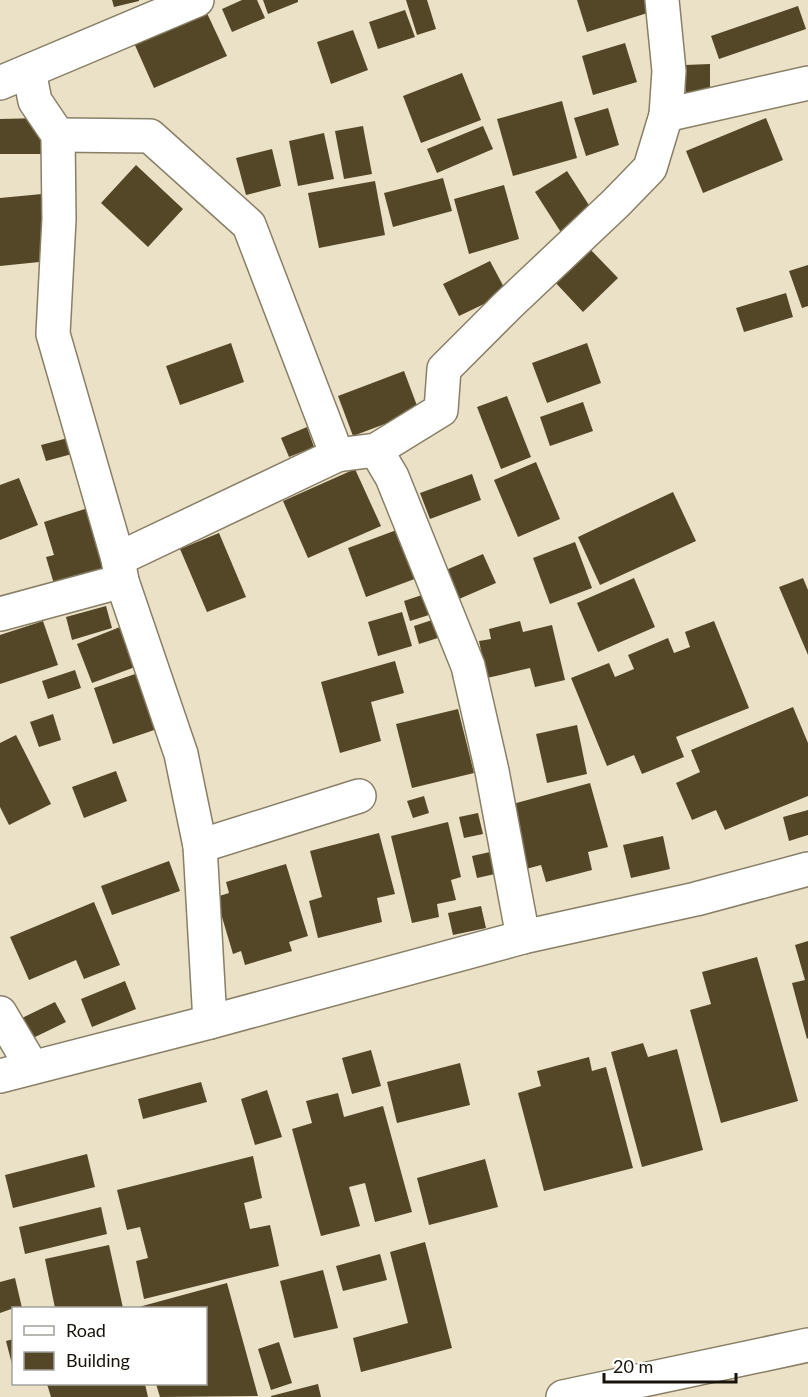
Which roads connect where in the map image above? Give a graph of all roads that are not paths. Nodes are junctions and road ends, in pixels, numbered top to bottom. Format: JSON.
{"nodes":[{"id":1,"x":197,"y":0,"type":"edge"},
{"id":2,"x":662,"y":0,"type":"edge"},
{"id":3,"x":14,"y":77,"type":"edge"},
{"id":4,"x":808,"y":83,"type":"edge"},
{"id":5,"x":666,"y":115,"type":"junction"},
{"id":6,"x":58,"y":135,"type":"junction"},
{"id":7,"x":376,"y":450,"type":"junction"},
{"id":8,"x":337,"y":455,"type":"junction"},
{"id":9,"x":120,"y":570,"type":"junction"},
{"id":10,"x":0,"y":614,"type":"edge"},
{"id":11,"x":358,"y":796,"type":"dead end"},
{"id":12,"x":200,"y":846,"type":"junction"},
{"id":13,"x":808,"y":868,"type":"edge"},
{"id":14,"x":523,"y":937,"type":"junction"},
{"id":15,"x":0,"y":1013,"type":"edge"},
{"id":16,"x":210,"y":1022,"type":"junction"},
{"id":17,"x":32,"y":1067,"type":"junction"},
{"id":18,"x":0,"y":1076,"type":"edge"},
{"id":19,"x":808,"y":1345,"type":"edge"},
{"id":20,"x":563,"y":1397,"type":"edge"}],
"edges":[{"from":1,"to":3,"type":"street"},
{"from":2,"to":5,"type":"street"},
{"from":3,"to":6,"type":"street"},
{"from":4,"to":5,"type":"street"},
{"from":5,"to":7,"type":"street"},
{"from":6,"to":8,"type":"street"},
{"from":6,"to":9,"type":"street"},
{"from":7,"to":8,"type":"street"},
{"from":7,"to":14,"type":"street"},
{"from":8,"to":9,"type":"street"},
{"from":9,"to":10,"type":"street"},
{"from":9,"to":12,"type":"street"},
{"from":11,"to":12,"type":"street"},
{"from":12,"to":16,"type":"street"},
{"from":13,"to":14,"type":"street"},
{"from":14,"to":16,"type":"street"},
{"from":15,"to":17,"type":"street"},
{"from":16,"to":17,"type":"street"},
{"from":17,"to":18,"type":"street"},
{"from":19,"to":20,"type":"street"}]}
